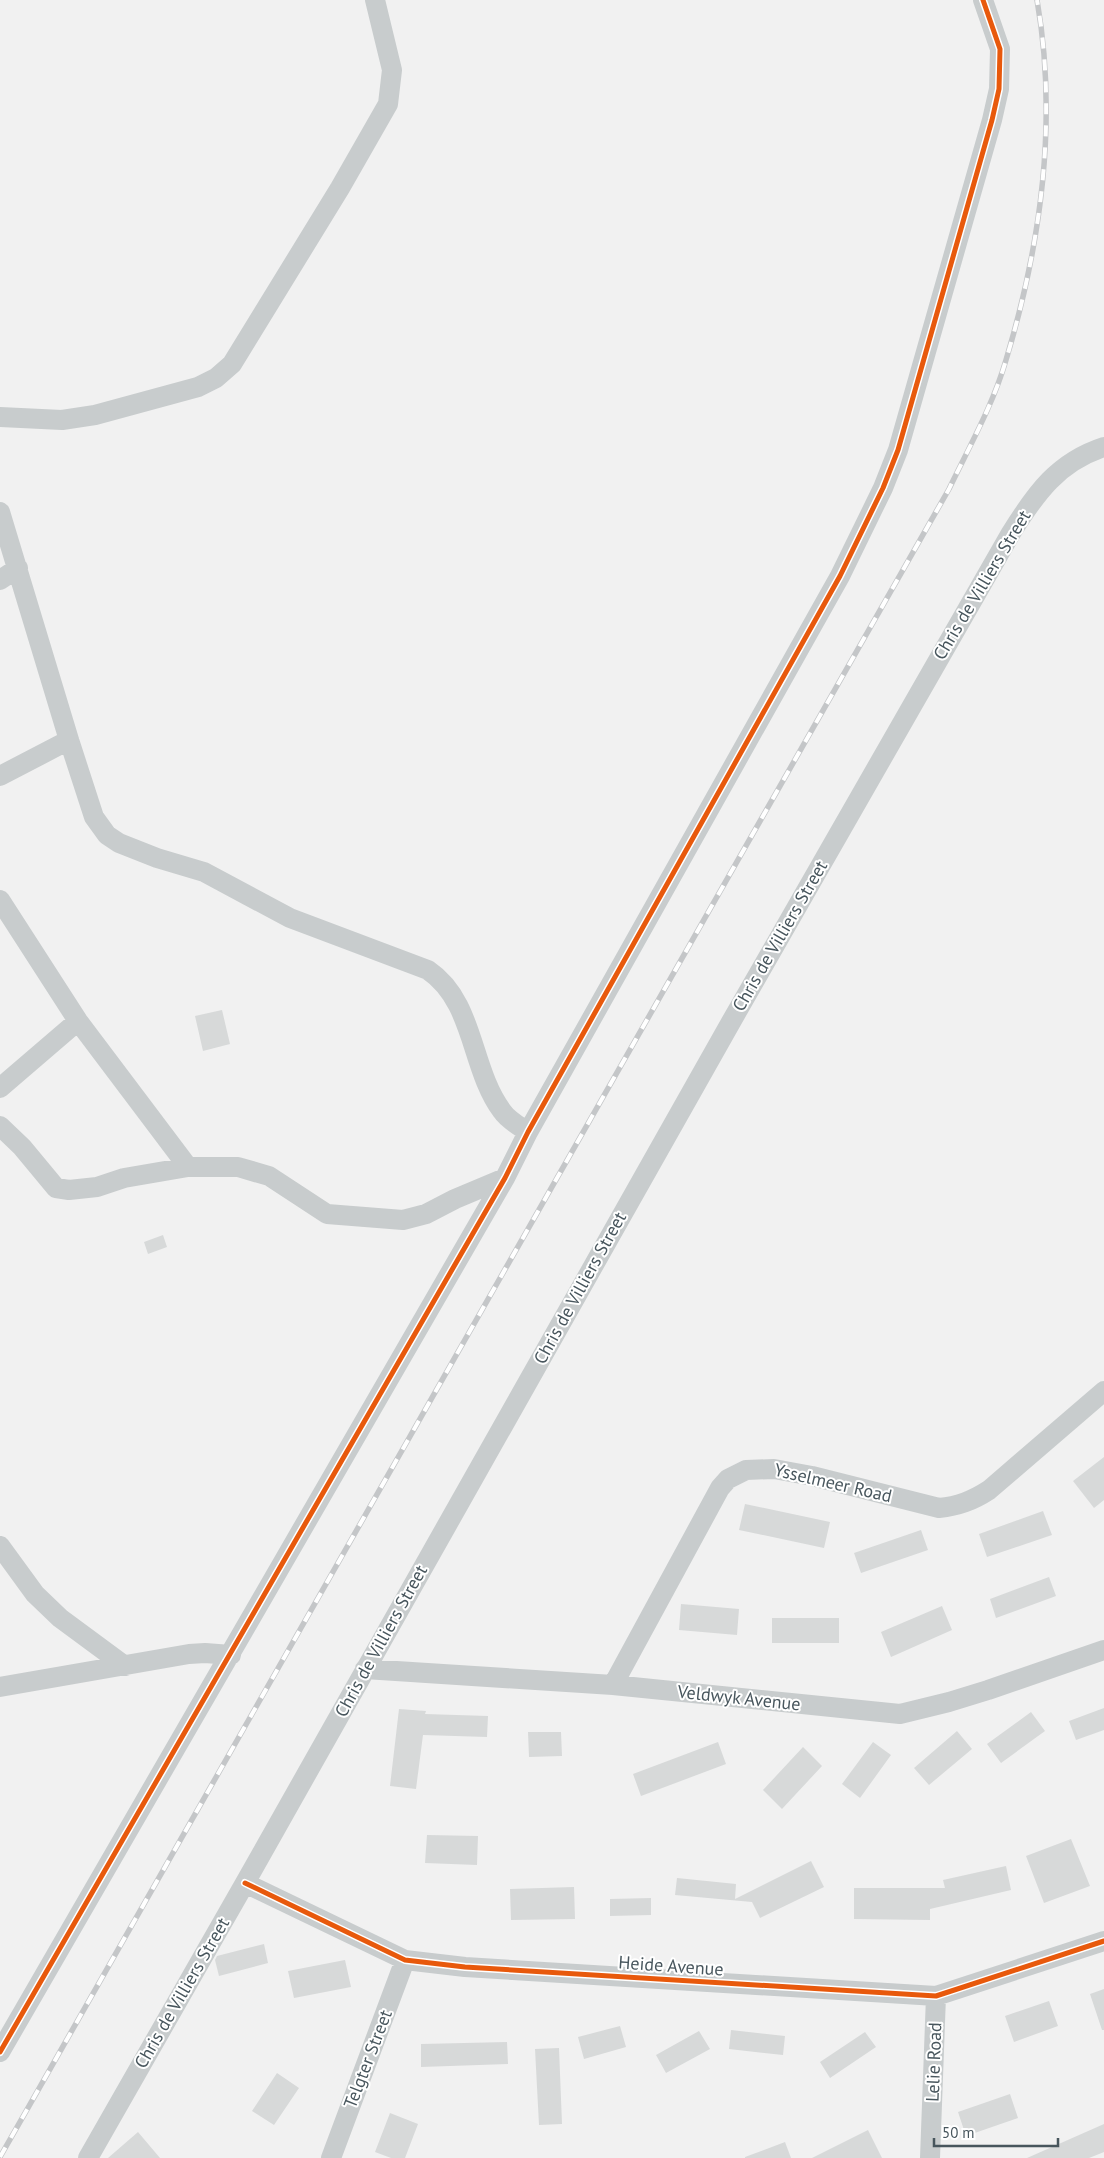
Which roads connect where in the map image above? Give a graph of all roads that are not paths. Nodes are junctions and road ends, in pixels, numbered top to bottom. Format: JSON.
{"nodes":[{"id":1,"x":375,"y":0,"type":"edge"},
{"id":2,"x":983,"y":0,"type":"edge"},
{"id":3,"x":0,"y":416,"type":"edge"},
{"id":4,"x":1104,"y":447,"type":"edge"},
{"id":5,"x":0,"y":512,"type":"edge"},
{"id":6,"x":18,"y":568,"type":"junction"},
{"id":7,"x":0,"y":580,"type":"edge"},
{"id":8,"x":69,"y":740,"type":"junction"},
{"id":9,"x":0,"y":776,"type":"edge"},
{"id":10,"x":0,"y":900,"type":"edge"},
{"id":11,"x":78,"y":1021,"type":"junction"},
{"id":12,"x":0,"y":1088,"type":"edge"},
{"id":13,"x":0,"y":1126,"type":"edge"},
{"id":14,"x":528,"y":1132,"type":"junction"},
{"id":15,"x":188,"y":1167,"type":"junction"},
{"id":16,"x":505,"y":1178,"type":"junction"},
{"id":17,"x":1104,"y":1391,"type":"edge"},
{"id":18,"x":0,"y":1546,"type":"edge"},
{"id":19,"x":1104,"y":1650,"type":"edge"},
{"id":20,"x":231,"y":1655,"type":"junction"},
{"id":21,"x":125,"y":1666,"type":"junction"},
{"id":22,"x":365,"y":1669,"type":"junction"},
{"id":23,"x":613,"y":1684,"type":"junction"},
{"id":24,"x":0,"y":1687,"type":"edge"},
{"id":25,"x":246,"y":1883,"type":"junction"},
{"id":26,"x":1104,"y":1941,"type":"edge"},
{"id":27,"x":406,"y":1960,"type":"junction"},
{"id":28,"x":936,"y":1996,"type":"junction"},
{"id":29,"x":0,"y":2052,"type":"edge"},
{"id":30,"x":88,"y":2158,"type":"edge"},
{"id":31,"x":331,"y":2158,"type":"edge"},
{"id":32,"x":930,"y":2158,"type":"edge"}],
"edges":[{"from":1,"to":3,"type":"street"},
{"from":2,"to":14,"type":"street"},
{"from":4,"to":22,"type":"street","name":"Chris de Villiers Street"},
{"from":5,"to":6,"type":"street"},
{"from":6,"to":7,"type":"street"},
{"from":6,"to":8,"type":"street"},
{"from":8,"to":9,"type":"street"},
{"from":8,"to":14,"type":"street"},
{"from":10,"to":11,"type":"street"},
{"from":11,"to":12,"type":"street"},
{"from":11,"to":15,"type":"street"},
{"from":13,"to":15,"type":"street"},
{"from":14,"to":16,"type":"street"},
{"from":15,"to":16,"type":"street"},
{"from":16,"to":20,"type":"street"},
{"from":17,"to":23,"type":"street","name":"Ysselmeer Road"},
{"from":18,"to":21,"type":"street"},
{"from":19,"to":23,"type":"street","name":"Veldwyk Avenue"},
{"from":20,"to":21,"type":"street"},
{"from":20,"to":29,"type":"street"},
{"from":21,"to":24,"type":"street"},
{"from":22,"to":23,"type":"street","name":"Veldwyk Avenue"},
{"from":22,"to":25,"type":"street","name":"Chris de Villiers Street"},
{"from":25,"to":27,"type":"street","name":"Heide Avenue"},
{"from":25,"to":30,"type":"street","name":"Chris de Villiers Street"},
{"from":26,"to":28,"type":"street","name":"Heide Avenue"},
{"from":27,"to":28,"type":"street","name":"Heide Avenue"},
{"from":27,"to":31,"type":"street","name":"Telgter Street"},
{"from":28,"to":32,"type":"street","name":"Lelie Road"}]}
